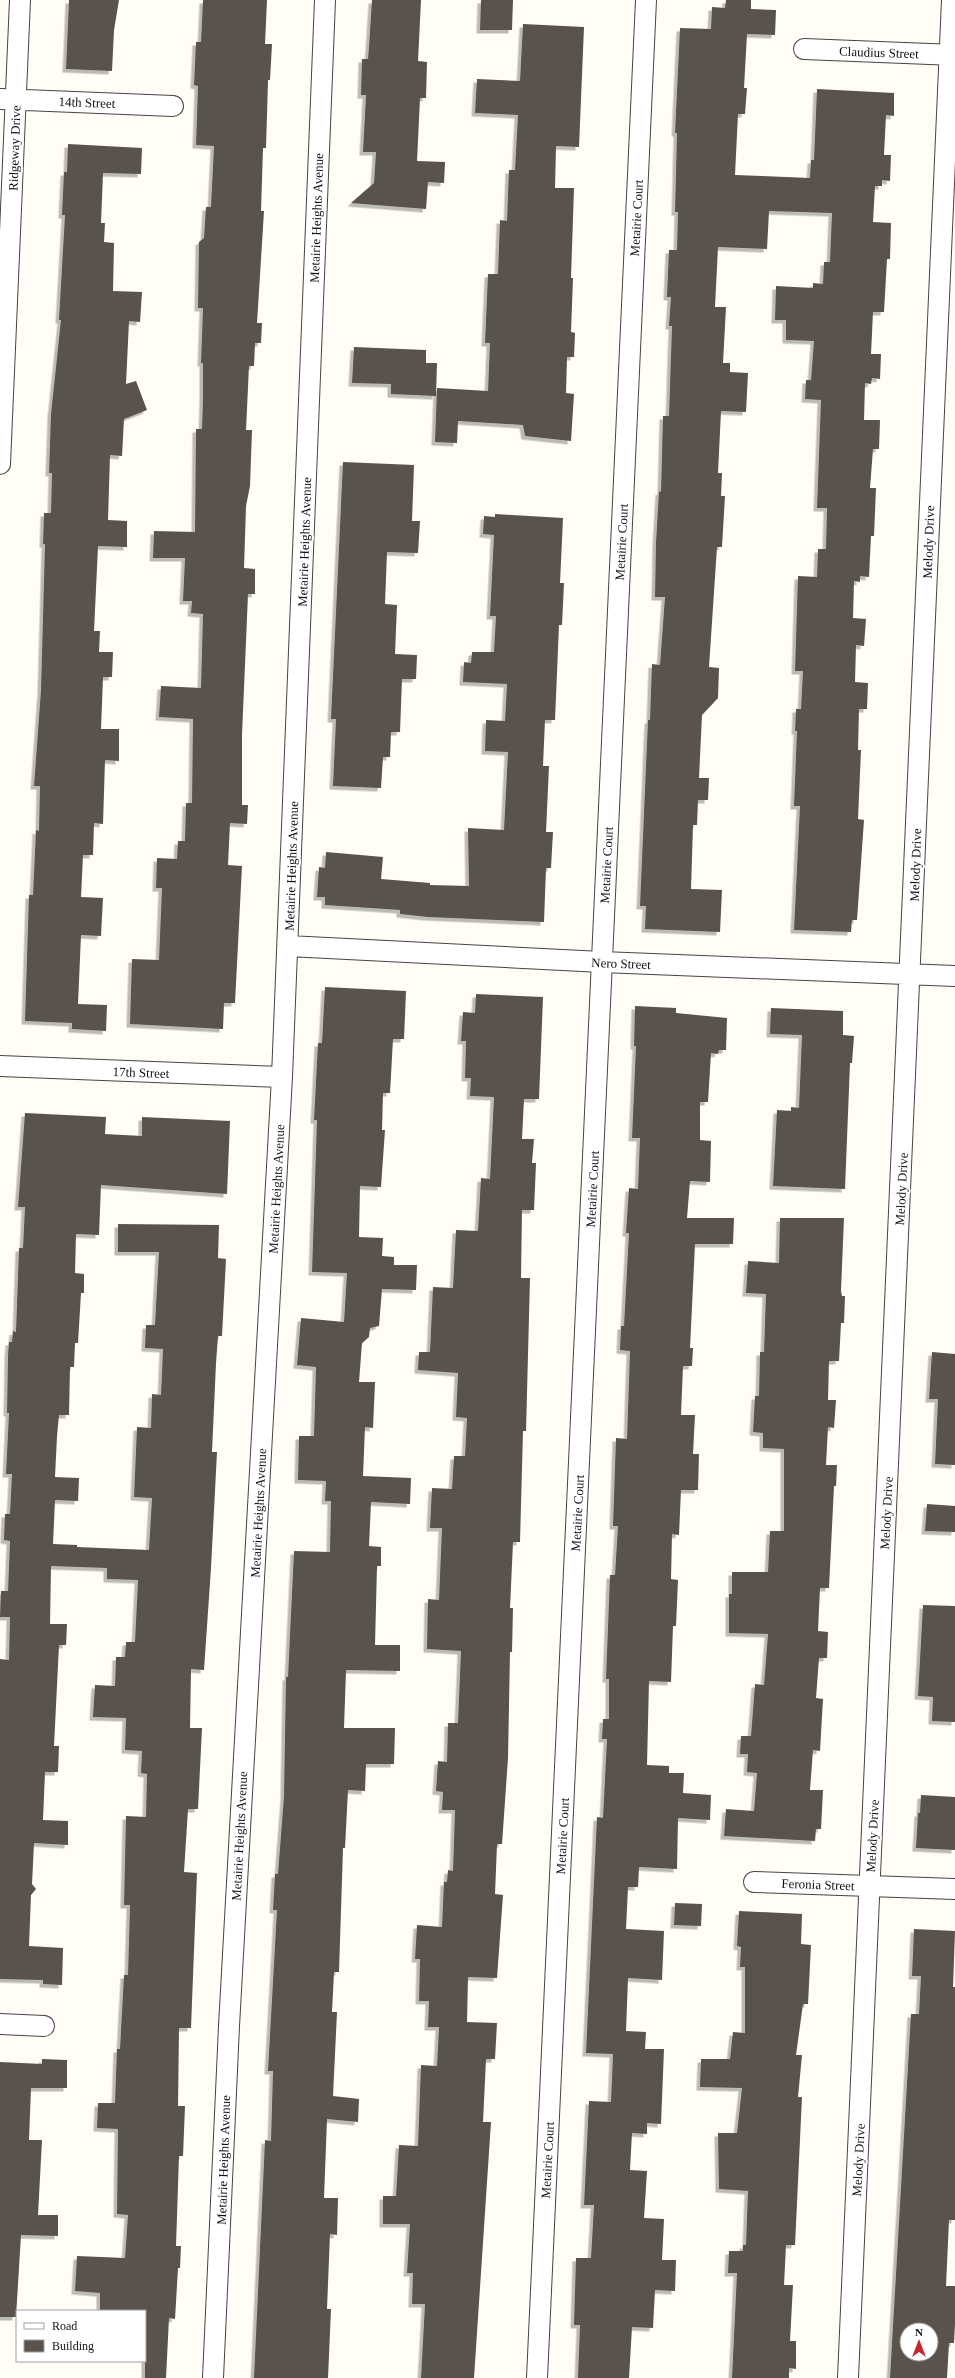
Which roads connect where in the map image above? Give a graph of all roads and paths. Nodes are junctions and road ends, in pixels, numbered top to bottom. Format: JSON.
{"nodes":[{"id":1,"x":20,"y":0,"type":"edge"},
{"id":2,"x":325,"y":0,"type":"edge"},
{"id":3,"x":646,"y":0,"type":"edge"},
{"id":4,"x":952,"y":0,"type":"edge"},
{"id":5,"x":804,"y":49,"type":"dead end"},
{"id":6,"x":952,"y":55,"type":"edge"},
{"id":7,"x":8,"y":100,"type":"edge"},
{"id":8,"x":173,"y":106,"type":"dead end"},
{"id":9,"x":0,"y":464,"type":"edge"},
{"id":10,"x":288,"y":946,"type":"junction"},
{"id":11,"x":602,"y":962,"type":"junction"},
{"id":12,"x":910,"y":975,"type":"junction"},
{"id":13,"x":955,"y":976,"type":"edge"},
{"id":14,"x":0,"y":1066,"type":"edge"},
{"id":15,"x":282,"y":1077,"type":"junction"},
{"id":16,"x":754,"y":1882,"type":"dead end"},
{"id":17,"x":870,"y":1886,"type":"junction"},
{"id":18,"x":955,"y":1889,"type":"edge"},
{"id":19,"x":0,"y":2024,"type":"edge"},
{"id":20,"x":44,"y":2026,"type":"dead end"},
{"id":21,"x":214,"y":2378,"type":"edge"},
{"id":22,"x":537,"y":2378,"type":"edge"},
{"id":23,"x":848,"y":2378,"type":"edge"}],
"edges":[{"from":1,"to":7,"type":"street","name":"Ridgeway Drive"},
{"from":2,"to":10,"type":"street","name":"Metairie Heights Avenue"},
{"from":3,"to":11,"type":"street","name":"Metairie Court"},
{"from":4,"to":6,"type":"street","name":"Melody Drive"},
{"from":5,"to":6,"type":"street","name":"Claudius Street"},
{"from":6,"to":12,"type":"street","name":"Melody Drive"},
{"from":7,"to":8,"type":"street","name":"14th Street"},
{"from":7,"to":9,"type":"street","name":"Ridgeway Drive"},
{"from":10,"to":11,"type":"street","name":"Nero Street"},
{"from":10,"to":15,"type":"street","name":"Metairie Heights Avenue"},
{"from":11,"to":12,"type":"street","name":"Nero Street"},
{"from":11,"to":22,"type":"street","name":"Metairie Court"},
{"from":12,"to":13,"type":"street","name":"Nero Street"},
{"from":12,"to":17,"type":"street","name":"Melody Drive"},
{"from":14,"to":15,"type":"street","name":"17th Street"},
{"from":15,"to":21,"type":"street","name":"Metairie Heights Avenue"},
{"from":16,"to":17,"type":"street","name":"Feronia Street"},
{"from":17,"to":18,"type":"street","name":"Feronia Street"},
{"from":17,"to":23,"type":"street","name":"Melody Drive"},
{"from":19,"to":20,"type":"street"}]}
